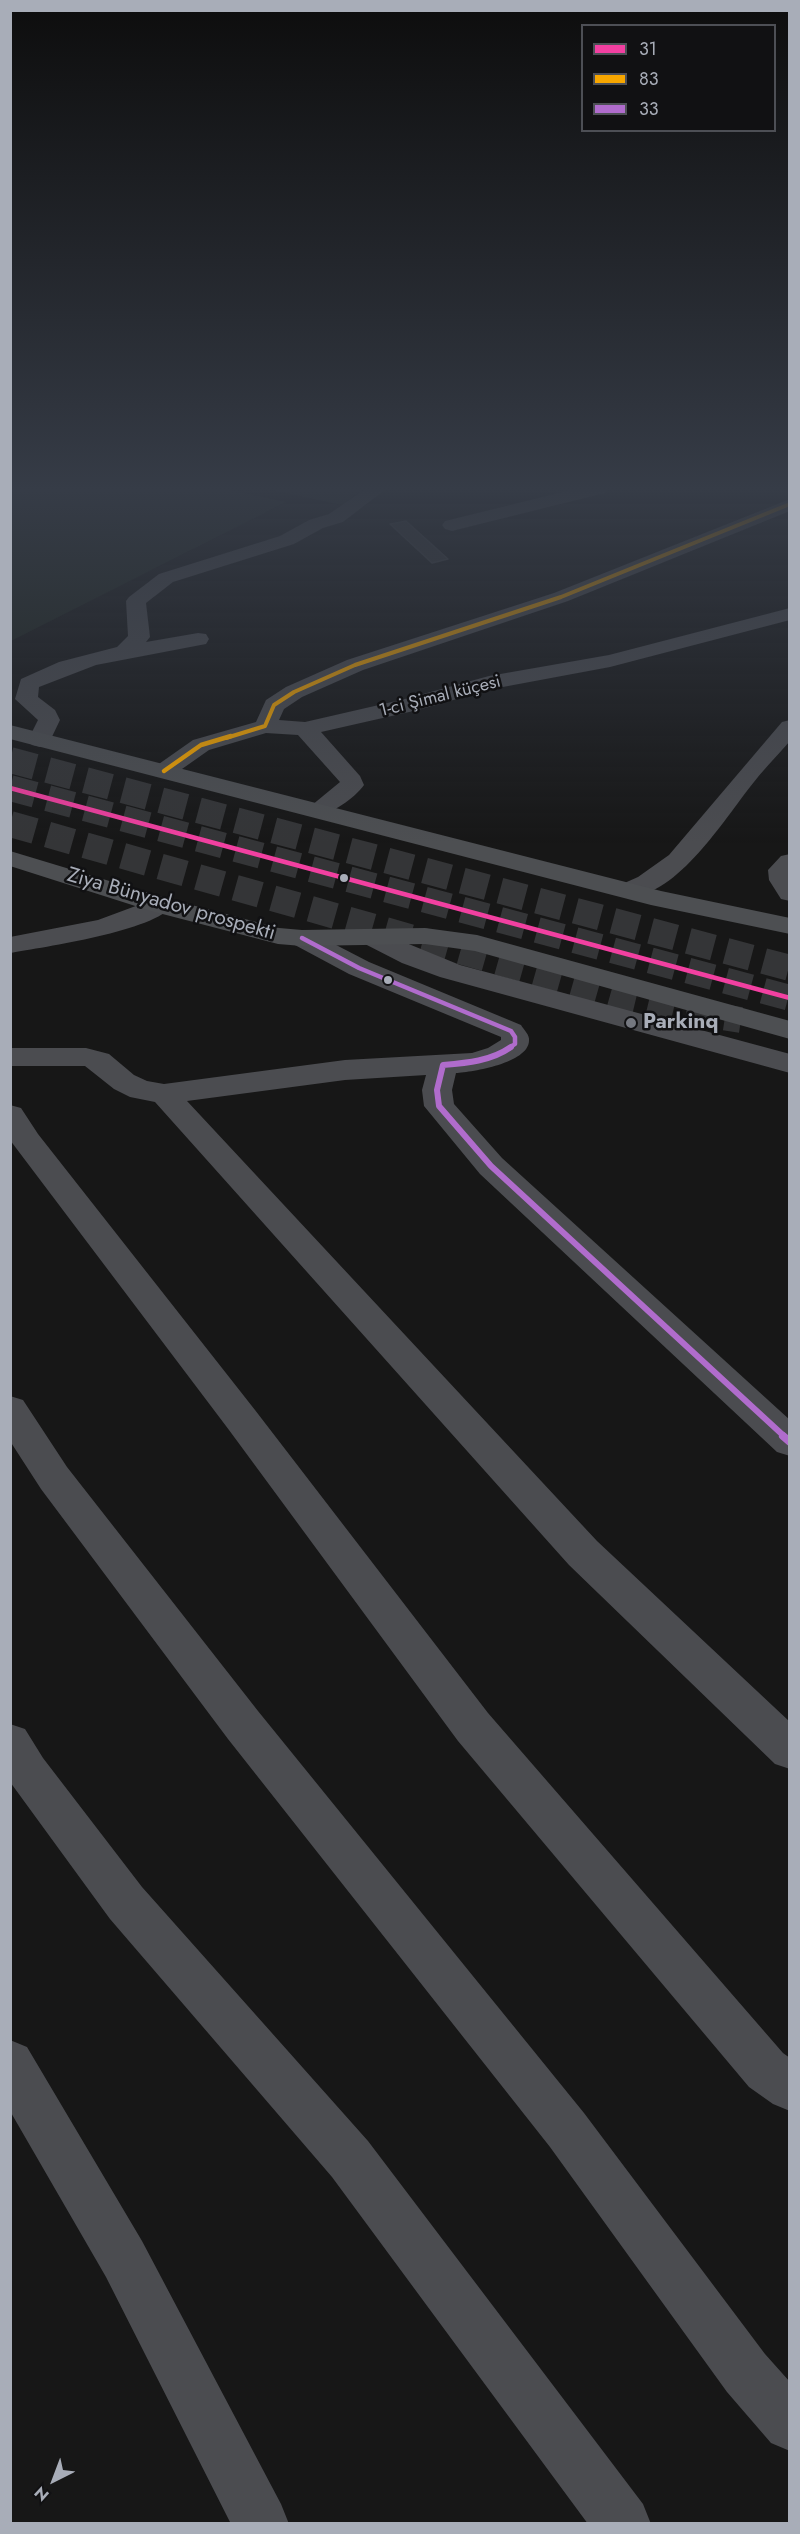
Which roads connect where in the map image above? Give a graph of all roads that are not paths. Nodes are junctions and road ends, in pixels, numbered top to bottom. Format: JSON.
{"nodes":[{"id":1,"x":135,"y":607,"type":"edge"},
{"id":2,"x":530,"y":607,"type":"edge"},
{"id":3,"x":789,"y":614,"type":"edge"},
{"id":4,"x":198,"y":639,"type":"dead end"},
{"id":5,"x":124,"y":653,"type":"junction"},
{"id":6,"x":265,"y":726,"type":"junction"},
{"id":7,"x":789,"y":727,"type":"edge"},
{"id":8,"x":305,"y":729,"type":"junction"},
{"id":9,"x":10,"y":732,"type":"edge"},
{"id":10,"x":40,"y":740,"type":"junction"},
{"id":11,"x":164,"y":771,"type":"junction"},
{"id":12,"x":318,"y":810,"type":"junction"},
{"id":13,"x":10,"y":858,"type":"edge"},
{"id":14,"x":789,"y":861,"type":"edge"},
{"id":15,"x":628,"y":890,"type":"junction"},
{"id":16,"x":789,"y":893,"type":"edge"},
{"id":17,"x":160,"y":905,"type":"junction"},
{"id":18,"x":789,"y":926,"type":"edge"},
{"id":19,"x":372,"y":937,"type":"junction"},
{"id":20,"x":302,"y":938,"type":"junction"},
{"id":21,"x":10,"y":945,"type":"edge"},
{"id":22,"x":789,"y":1030,"type":"edge"},
{"id":23,"x":10,"y":1057,"type":"edge"},
{"id":24,"x":789,"y":1064,"type":"edge"},
{"id":25,"x":443,"y":1065,"type":"junction"},
{"id":26,"x":164,"y":1094,"type":"junction"},
{"id":27,"x":10,"y":1115,"type":"edge"},
{"id":28,"x":10,"y":1410,"type":"edge"},
{"id":29,"x":789,"y":1442,"type":"edge"},
{"id":30,"x":10,"y":1743,"type":"edge"},
{"id":31,"x":789,"y":1750,"type":"edge"},
{"id":32,"x":10,"y":2064,"type":"edge"},
{"id":33,"x":789,"y":2087,"type":"edge"},
{"id":34,"x":789,"y":2424,"type":"edge"},
{"id":35,"x":261,"y":2523,"type":"edge"},
{"id":36,"x":623,"y":2523,"type":"edge"}],
"edges":[{"from":1,"to":5,"type":"street"},
{"from":2,"to":6,"type":"street"},
{"from":3,"to":8,"type":"street","name":"1-ci Şimal küçesi"},
{"from":4,"to":5,"type":"street"},
{"from":5,"to":10,"type":"street"},
{"from":6,"to":8,"type":"street","name":"1-ci Şimal küçesi"},
{"from":6,"to":11,"type":"street"},
{"from":7,"to":15,"type":"street"},
{"from":8,"to":12,"type":"street"},
{"from":9,"to":10,"type":"main road"},
{"from":10,"to":11,"type":"main road"},
{"from":11,"to":12,"type":"main road"},
{"from":12,"to":15,"type":"main road"},
{"from":13,"to":17,"type":"main road","name":"Ziya Bünyadov prospekti"},
{"from":14,"to":16,"type":"street"},
{"from":15,"to":18,"type":"main road"},
{"from":17,"to":20,"type":"main road","name":"Ziya Bünyadov prospekti"},
{"from":17,"to":21,"type":"street"},
{"from":19,"to":20,"type":"main road","name":"Ziya Bünyadov prospekti"},
{"from":19,"to":22,"type":"main road","name":"Ziya Bünyadov prospekti"},
{"from":19,"to":24,"type":"street"},
{"from":20,"to":25,"type":"street"},
{"from":23,"to":26,"type":"street"},
{"from":25,"to":26,"type":"street"},
{"from":25,"to":29,"type":"street"},
{"from":26,"to":31,"type":"street"},
{"from":27,"to":33,"type":"street"},
{"from":28,"to":34,"type":"street"},
{"from":30,"to":36,"type":"street"},
{"from":32,"to":35,"type":"street"}]}
